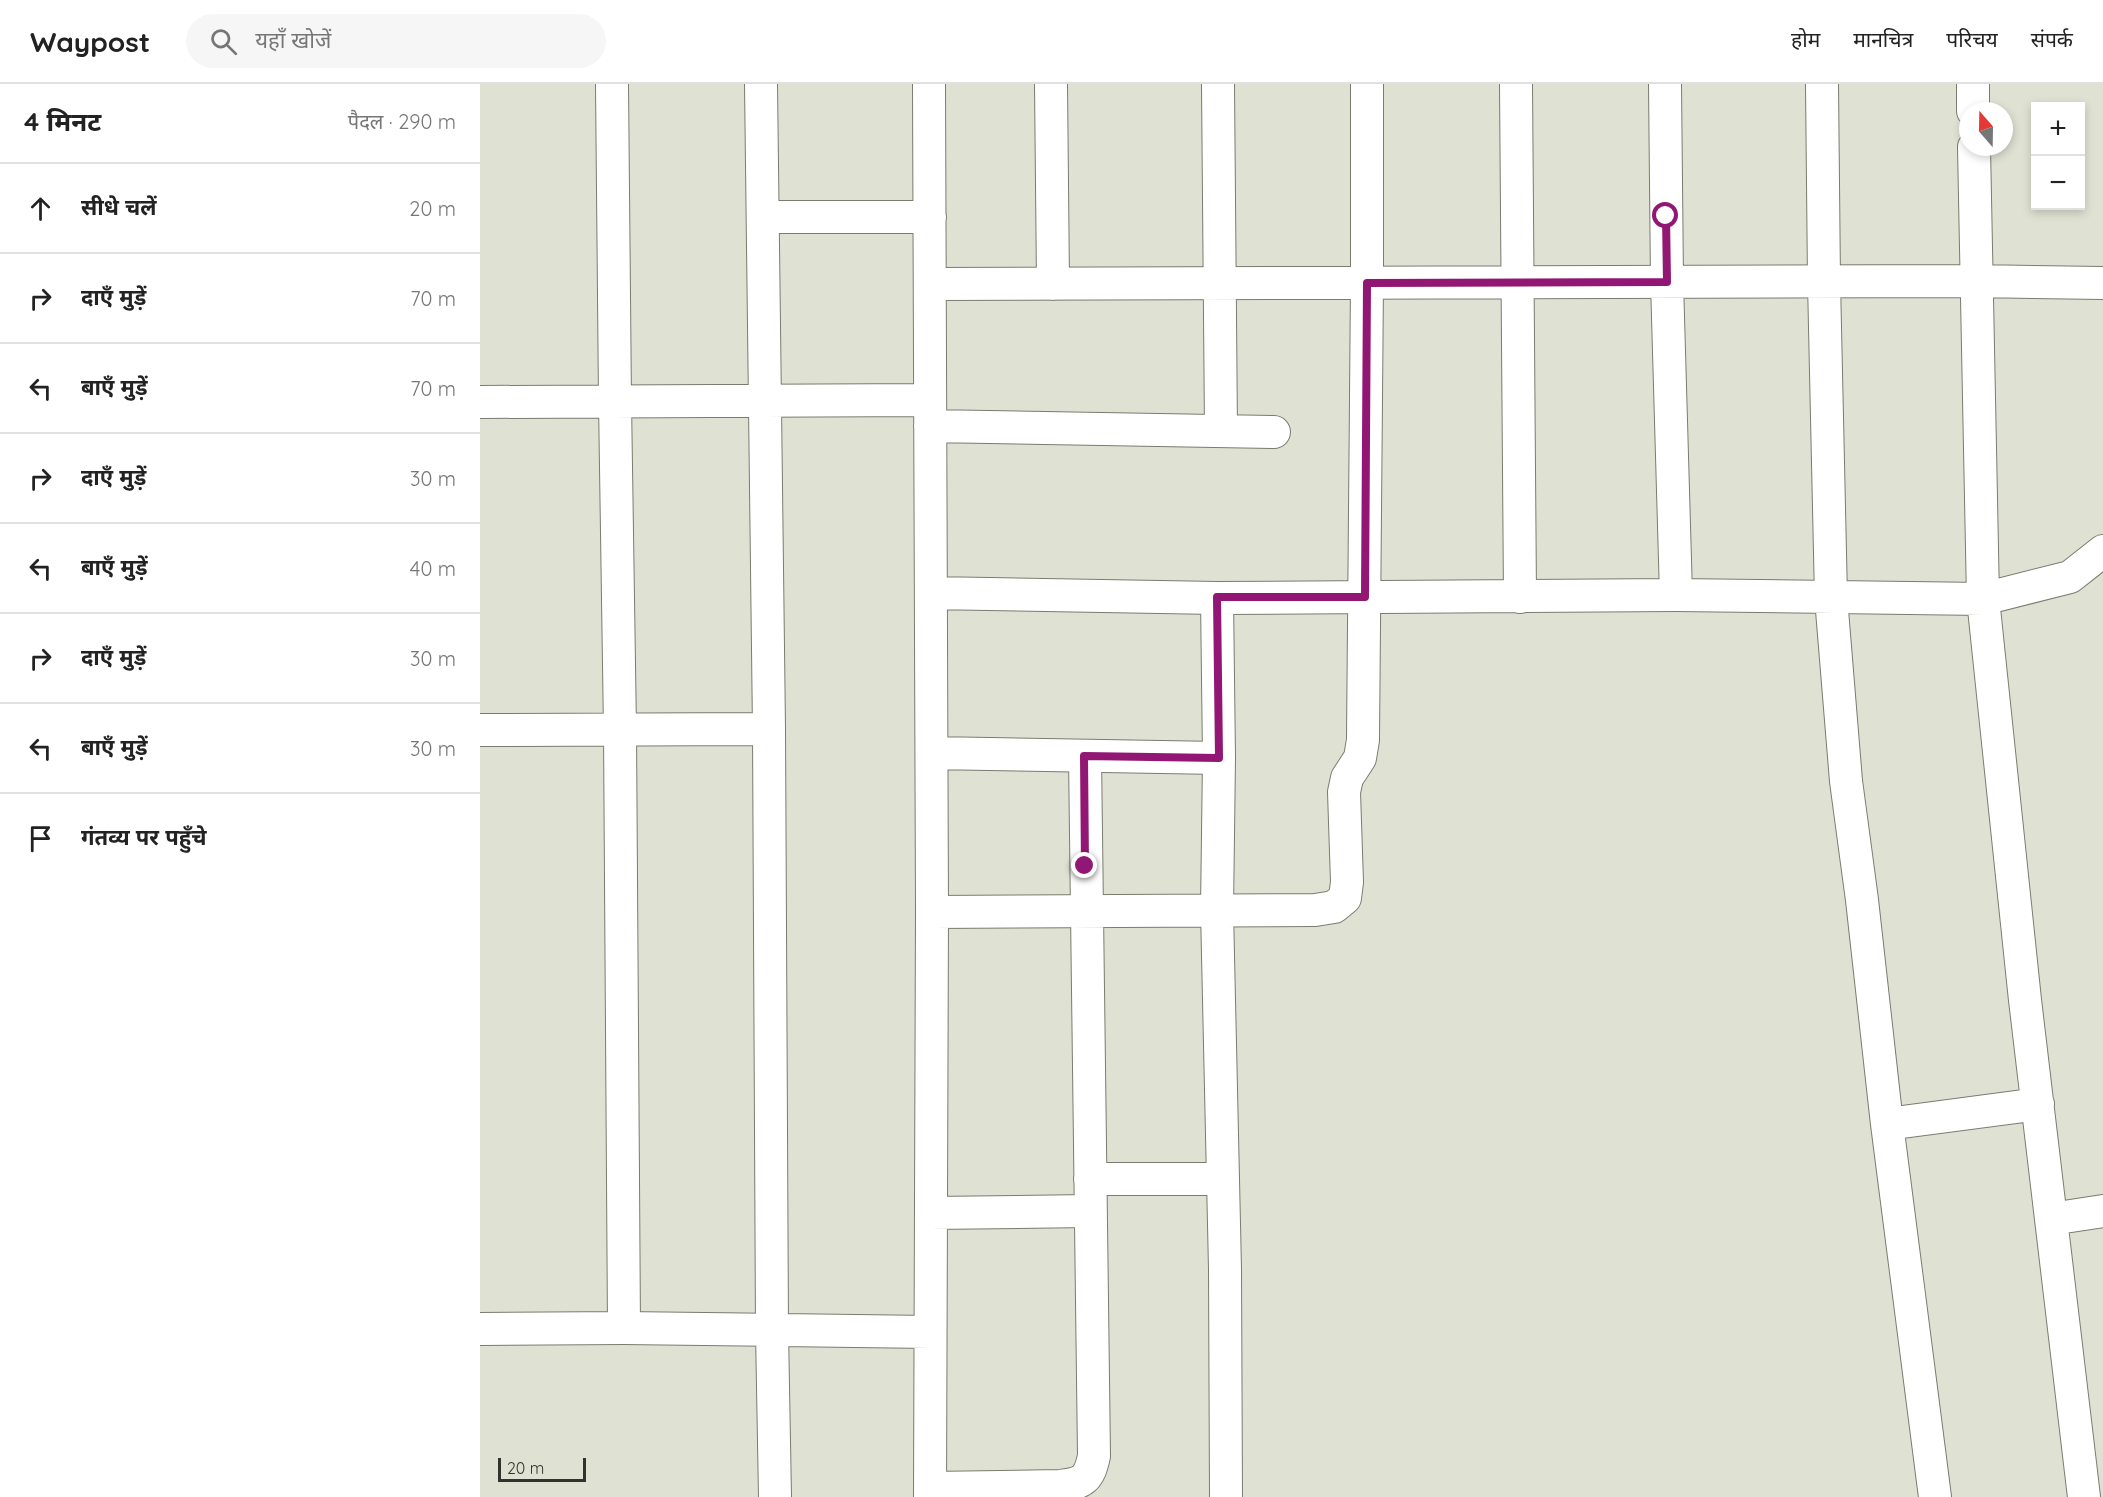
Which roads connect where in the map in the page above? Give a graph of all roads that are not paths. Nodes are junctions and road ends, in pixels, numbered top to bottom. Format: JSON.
{"nodes":[{"id":1,"x":612,"y":84,"type":"edge"},
{"id":2,"x":761,"y":84,"type":"edge"},
{"id":3,"x":929,"y":84,"type":"edge"},
{"id":4,"x":1051,"y":84,"type":"edge"},
{"id":5,"x":1218,"y":84,"type":"edge"},
{"id":6,"x":1366,"y":84,"type":"edge"},
{"id":7,"x":1516,"y":84,"type":"edge"},
{"id":8,"x":1665,"y":84,"type":"edge"},
{"id":9,"x":1822,"y":84,"type":"edge"},
{"id":10,"x":1973,"y":84,"type":"edge"},
{"id":11,"x":1973,"y":102,"type":"edge"},
{"id":12,"x":1974,"y":156,"type":"edge"},
{"id":13,"x":763,"y":217,"type":"junction"},
{"id":14,"x":930,"y":217,"type":"junction"},
{"id":15,"x":1975,"y":281,"type":"junction"},
{"id":16,"x":1667,"y":282,"type":"junction"},
{"id":17,"x":1824,"y":282,"type":"junction"},
{"id":18,"x":1219,"y":283,"type":"junction"},
{"id":19,"x":1367,"y":283,"type":"junction"},
{"id":20,"x":1516,"y":283,"type":"junction"},
{"id":21,"x":2103,"y":283,"type":"edge"},
{"id":22,"x":930,"y":284,"type":"junction"},
{"id":23,"x":1053,"y":284,"type":"junction"},
{"id":24,"x":764,"y":399,"type":"junction"},
{"id":25,"x":615,"y":401,"type":"junction"},
{"id":26,"x":480,"y":402,"type":"edge"},
{"id":27,"x":930,"y":413,"type":"junction"},
{"id":28,"x":1221,"y":431,"type":"junction"},
{"id":29,"x":1274,"y":432,"type":"dead end"},
{"id":30,"x":2103,"y":551,"type":"edge"},
{"id":31,"x":931,"y":592,"type":"junction"},
{"id":32,"x":1676,"y":595,"type":"junction"},
{"id":33,"x":1217,"y":597,"type":"junction"},
{"id":34,"x":1365,"y":597,"type":"junction"},
{"id":35,"x":1520,"y":597,"type":"junction"},
{"id":36,"x":1831,"y":598,"type":"junction"},
{"id":37,"x":1983,"y":600,"type":"junction"},
{"id":38,"x":770,"y":729,"type":"junction"},
{"id":39,"x":480,"y":730,"type":"edge"},
{"id":40,"x":620,"y":730,"type":"junction"},
{"id":41,"x":932,"y":753,"type":"junction"},
{"id":42,"x":1084,"y":756,"type":"junction"},
{"id":43,"x":1219,"y":758,"type":"junction"},
{"id":44,"x":1217,"y":910,"type":"junction"},
{"id":45,"x":1085,"y":911,"type":"junction"},
{"id":46,"x":932,"y":912,"type":"junction"},
{"id":47,"x":2038,"y":1104,"type":"junction"},
{"id":48,"x":1887,"y":1125,"type":"junction"},
{"id":49,"x":1090,"y":1179,"type":"junction"},
{"id":50,"x":1223,"y":1179,"type":"junction"},
{"id":51,"x":1090,"y":1211,"type":"junction"},
{"id":52,"x":2103,"y":1211,"type":"edge"},
{"id":53,"x":931,"y":1213,"type":"junction"},
{"id":54,"x":2051,"y":1219,"type":"junction"},
{"id":55,"x":624,"y":1328,"type":"junction"},
{"id":56,"x":480,"y":1329,"type":"edge"},
{"id":57,"x":772,"y":1331,"type":"junction"},
{"id":58,"x":930,"y":1332,"type":"junction"},
{"id":59,"x":930,"y":1492,"type":"edge"},
{"id":60,"x":775,"y":1497,"type":"edge"},
{"id":61,"x":1226,"y":1497,"type":"edge"},
{"id":62,"x":1935,"y":1497,"type":"edge"},
{"id":63,"x":2084,"y":1497,"type":"edge"}],
"edges":[{"from":1,"to":25,"type":"street"},
{"from":2,"to":13,"type":"street"},
{"from":3,"to":14,"type":"street"},
{"from":4,"to":23,"type":"street"},
{"from":5,"to":18,"type":"street"},
{"from":6,"to":19,"type":"street"},
{"from":7,"to":20,"type":"street"},
{"from":8,"to":16,"type":"street"},
{"from":9,"to":17,"type":"street"},
{"from":10,"to":11,"type":"street"},
{"from":12,"to":15,"type":"street"},
{"from":13,"to":14,"type":"street"},
{"from":13,"to":24,"type":"street"},
{"from":14,"to":22,"type":"street"},
{"from":15,"to":17,"type":"street"},
{"from":15,"to":21,"type":"street"},
{"from":15,"to":37,"type":"street"},
{"from":16,"to":17,"type":"street"},
{"from":16,"to":20,"type":"street"},
{"from":16,"to":32,"type":"street"},
{"from":17,"to":36,"type":"street"},
{"from":18,"to":19,"type":"street"},
{"from":18,"to":23,"type":"street"},
{"from":18,"to":28,"type":"street"},
{"from":19,"to":20,"type":"street"},
{"from":19,"to":34,"type":"street"},
{"from":20,"to":35,"type":"street"},
{"from":22,"to":23,"type":"street"},
{"from":22,"to":27,"type":"street"},
{"from":24,"to":25,"type":"street"},
{"from":24,"to":27,"type":"street"},
{"from":24,"to":38,"type":"street"},
{"from":25,"to":26,"type":"street"},
{"from":25,"to":40,"type":"street"},
{"from":27,"to":28,"type":"street"},
{"from":27,"to":31,"type":"street"},
{"from":28,"to":29,"type":"street"},
{"from":30,"to":37,"type":"street"},
{"from":31,"to":33,"type":"street"},
{"from":31,"to":41,"type":"street"},
{"from":32,"to":35,"type":"street"},
{"from":32,"to":36,"type":"street"},
{"from":33,"to":34,"type":"street"},
{"from":33,"to":43,"type":"street"},
{"from":34,"to":35,"type":"street"},
{"from":34,"to":44,"type":"street"},
{"from":36,"to":37,"type":"street"},
{"from":36,"to":48,"type":"street"},
{"from":37,"to":47,"type":"street"},
{"from":38,"to":40,"type":"street"},
{"from":38,"to":57,"type":"street"},
{"from":39,"to":40,"type":"street"},
{"from":40,"to":55,"type":"street"},
{"from":41,"to":42,"type":"street"},
{"from":41,"to":46,"type":"street"},
{"from":42,"to":43,"type":"street"},
{"from":42,"to":45,"type":"street"},
{"from":43,"to":44,"type":"street"},
{"from":44,"to":45,"type":"street"},
{"from":44,"to":50,"type":"street"},
{"from":45,"to":46,"type":"street"},
{"from":45,"to":49,"type":"street"},
{"from":46,"to":53,"type":"street"},
{"from":47,"to":48,"type":"street"},
{"from":47,"to":54,"type":"street"},
{"from":48,"to":62,"type":"street"},
{"from":49,"to":50,"type":"street"},
{"from":49,"to":51,"type":"street"},
{"from":50,"to":61,"type":"street"},
{"from":51,"to":53,"type":"street"},
{"from":51,"to":59,"type":"street"},
{"from":52,"to":54,"type":"street"},
{"from":53,"to":58,"type":"street"},
{"from":54,"to":63,"type":"street"},
{"from":55,"to":56,"type":"street"},
{"from":55,"to":57,"type":"street"},
{"from":57,"to":58,"type":"street"},
{"from":57,"to":60,"type":"street"},
{"from":58,"to":59,"type":"street"}]}
